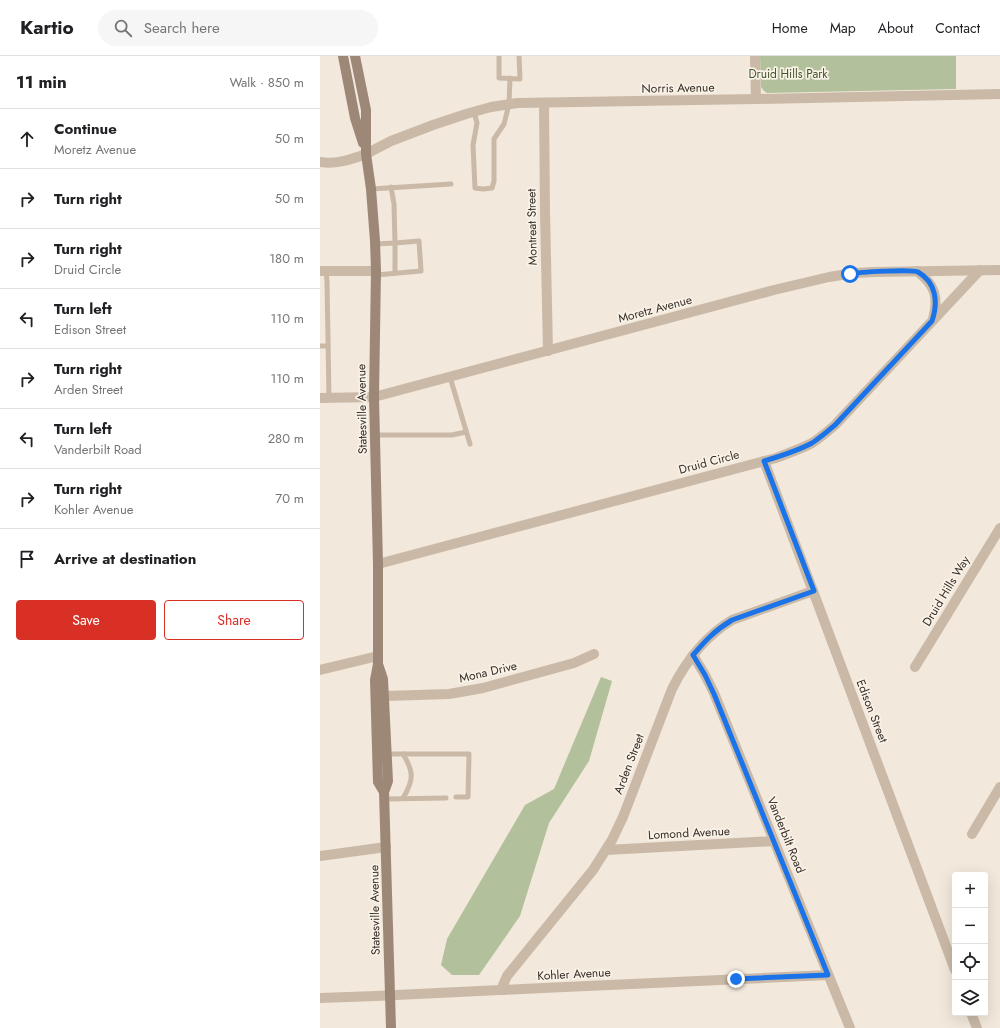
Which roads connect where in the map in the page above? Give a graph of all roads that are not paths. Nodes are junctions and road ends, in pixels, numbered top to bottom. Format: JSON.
{"nodes":[{"id":1,"x":343,"y":56,"type":"edge"},
{"id":2,"x":355,"y":56,"type":"edge"},
{"id":3,"x":499,"y":56,"type":"edge"},
{"id":4,"x":519,"y":56,"type":"edge"},
{"id":5,"x":755,"y":56,"type":"edge"},
{"id":6,"x":510,"y":78,"type":"junction"},
{"id":7,"x":1000,"y":94,"type":"edge"},
{"id":8,"x":756,"y":99,"type":"junction"},
{"id":9,"x":544,"y":103,"type":"junction"},
{"id":10,"x":509,"y":104,"type":"junction"},
{"id":11,"x":474,"y":112,"type":"junction"},
{"id":12,"x":366,"y":154,"type":"junction"},
{"id":13,"x":320,"y":162,"type":"edge"},
{"id":14,"x":451,"y":184,"type":"dead end"},
{"id":15,"x":391,"y":187,"type":"junction"},
{"id":16,"x":371,"y":189,"type":"junction"},
{"id":17,"x":395,"y":243,"type":"junction"},
{"id":18,"x":375,"y":244,"type":"junction"},
{"id":19,"x":980,"y":270,"type":"junction"},
{"id":20,"x":1000,"y":270,"type":"edge"},
{"id":21,"x":322,"y":271,"type":"edge"},
{"id":22,"x":917,"y":271,"type":"junction"},
{"id":23,"x":376,"y":273,"type":"junction"},
{"id":24,"x":395,"y":273,"type":"junction"},
{"id":25,"x":932,"y":321,"type":"junction"},
{"id":26,"x":320,"y":346,"type":"edge"},
{"id":27,"x":328,"y":346,"type":"junction"},
{"id":28,"x":548,"y":351,"type":"junction"},
{"id":29,"x":450,"y":377,"type":"junction"},
{"id":30,"x":325,"y":397,"type":"edge"},
{"id":31,"x":374,"y":397,"type":"junction"},
{"id":32,"x":466,"y":432,"type":"junction"},
{"id":33,"x":375,"y":435,"type":"junction"},
{"id":34,"x":470,"y":444,"type":"dead end"},
{"id":35,"x":764,"y":461,"type":"junction"},
{"id":36,"x":1000,"y":528,"type":"edge"},
{"id":37,"x":378,"y":564,"type":"junction"},
{"id":38,"x":814,"y":591,"type":"junction"},
{"id":39,"x":594,"y":654,"type":"dead end"},
{"id":40,"x":693,"y":655,"type":"junction"},
{"id":41,"x":378,"y":660,"type":"junction"},
{"id":42,"x":915,"y":667,"type":"dead end"},
{"id":43,"x":320,"y":670,"type":"edge"},
{"id":44,"x":384,"y":696,"type":"junction"},
{"id":45,"x":387,"y":754,"type":"junction"},
{"id":46,"x":403,"y":754,"type":"junction"},
{"id":47,"x":1000,"y":787,"type":"edge"},
{"id":48,"x":384,"y":796,"type":"junction"},
{"id":49,"x":456,"y":797,"type":"dead end"},
{"id":50,"x":403,"y":798,"type":"junction"},
{"id":51,"x":446,"y":798,"type":"dead end"},
{"id":52,"x":972,"y":834,"type":"dead end"},
{"id":53,"x":774,"y":841,"type":"junction"},
{"id":54,"x":386,"y":847,"type":"junction"},
{"id":55,"x":606,"y":850,"type":"junction"},
{"id":56,"x":320,"y":856,"type":"edge"},
{"id":57,"x":952,"y":962,"type":"edge"},
{"id":58,"x":828,"y":975,"type":"junction"},
{"id":59,"x":504,"y":990,"type":"junction"},
{"id":60,"x":390,"y":996,"type":"junction"},
{"id":61,"x":320,"y":998,"type":"edge"},
{"id":62,"x":972,"y":1016,"type":"edge"},
{"id":63,"x":391,"y":1028,"type":"edge"},
{"id":64,"x":850,"y":1028,"type":"edge"},
{"id":65,"x":977,"y":1028,"type":"edge"}],
"edges":[{"from":1,"to":12,"type":"main road","name":"Statesville Avenue"},
{"from":2,"to":12,"type":"main road","name":"Statesville Avenue"},
{"from":3,"to":6,"type":"lane"},
{"from":4,"to":6,"type":"lane"},
{"from":5,"to":8,"type":"street"},
{"from":6,"to":10,"type":"lane"},
{"from":7,"to":8,"type":"street","name":"Norris Avenue"},
{"from":8,"to":9,"type":"street","name":"Norris Avenue"},
{"from":9,"to":10,"type":"street","name":"Norris Avenue"},
{"from":9,"to":28,"type":"street","name":"Montreat Street"},
{"from":10,"to":11,"type":"street","name":"Norris Avenue"},
{"from":10,"to":11,"type":"lane"},
{"from":11,"to":12,"type":"street","name":"Norris Avenue"},
{"from":12,"to":13,"type":"street","name":"Norris Avenue"},
{"from":12,"to":16,"type":"main road","name":"Statesville Avenue"},
{"from":14,"to":15,"type":"lane"},
{"from":15,"to":16,"type":"lane"},
{"from":15,"to":17,"type":"lane"},
{"from":16,"to":18,"type":"main road","name":"Statesville Avenue"},
{"from":17,"to":18,"type":"lane"},
{"from":17,"to":24,"type":"lane"},
{"from":17,"to":24,"type":"lane"},
{"from":18,"to":23,"type":"main road","name":"Statesville Avenue"},
{"from":19,"to":20,"type":"street","name":"Moretz Avenue"},
{"from":19,"to":22,"type":"street","name":"Moretz Avenue"},
{"from":19,"to":25,"type":"street","name":"Druid Circle"},
{"from":21,"to":23,"type":"street"},
{"from":21,"to":27,"type":"lane"},
{"from":22,"to":25,"type":"street"},
{"from":22,"to":28,"type":"street","name":"Moretz Avenue"},
{"from":23,"to":24,"type":"lane"},
{"from":23,"to":31,"type":"main road","name":"Statesville Avenue"},
{"from":25,"to":35,"type":"street","name":"Druid Circle"},
{"from":26,"to":27,"type":"lane"},
{"from":27,"to":30,"type":"lane"},
{"from":28,"to":29,"type":"street","name":"Moretz Avenue"},
{"from":29,"to":31,"type":"street","name":"Moretz Avenue"},
{"from":29,"to":32,"type":"lane"},
{"from":30,"to":31,"type":"street","name":"Moretz Avenue"},
{"from":31,"to":33,"type":"main road","name":"Statesville Avenue"},
{"from":32,"to":33,"type":"lane"},
{"from":32,"to":34,"type":"lane"},
{"from":33,"to":37,"type":"main road","name":"Statesville Avenue"},
{"from":35,"to":37,"type":"street","name":"Druid Circle"},
{"from":35,"to":38,"type":"street","name":"Edison Street"},
{"from":36,"to":42,"type":"street","name":"Druid Hills Way"},
{"from":37,"to":41,"type":"main road","name":"Statesville Avenue"},
{"from":38,"to":40,"type":"street","name":"Arden Street"},
{"from":38,"to":57,"type":"street","name":"Edison Street"},
{"from":39,"to":44,"type":"street","name":"Mona Drive"},
{"from":40,"to":53,"type":"street","name":"Vanderbilt Road"},
{"from":40,"to":55,"type":"street","name":"Arden Street"},
{"from":41,"to":43,"type":"street"},
{"from":41,"to":44,"type":"main road","name":"Statesville Avenue"},
{"from":41,"to":48,"type":"main road","name":"Statesville Avenue"},
{"from":44,"to":45,"type":"main road","name":"Statesville Avenue"},
{"from":45,"to":46,"type":"lane"},
{"from":45,"to":48,"type":"main road","name":"Statesville Avenue"},
{"from":46,"to":49,"type":"lane"},
{"from":46,"to":50,"type":"lane"},
{"from":47,"to":52,"type":"street"},
{"from":48,"to":50,"type":"lane"},
{"from":48,"to":54,"type":"main road","name":"Statesville Avenue"},
{"from":50,"to":51,"type":"lane"},
{"from":53,"to":55,"type":"street","name":"Lomond Avenue"},
{"from":53,"to":58,"type":"street","name":"Vanderbilt Road"},
{"from":54,"to":56,"type":"street"},
{"from":54,"to":60,"type":"main road","name":"Statesville Avenue"},
{"from":55,"to":59,"type":"street","name":"Arden Street"},
{"from":58,"to":59,"type":"street","name":"Kohler Avenue"},
{"from":58,"to":64,"type":"street","name":"Vanderbilt Road"},
{"from":59,"to":60,"type":"street","name":"Kohler Avenue"},
{"from":60,"to":61,"type":"street","name":"Kohler Avenue"},
{"from":60,"to":63,"type":"main road","name":"Statesville Avenue"},
{"from":62,"to":65,"type":"street"}]}
